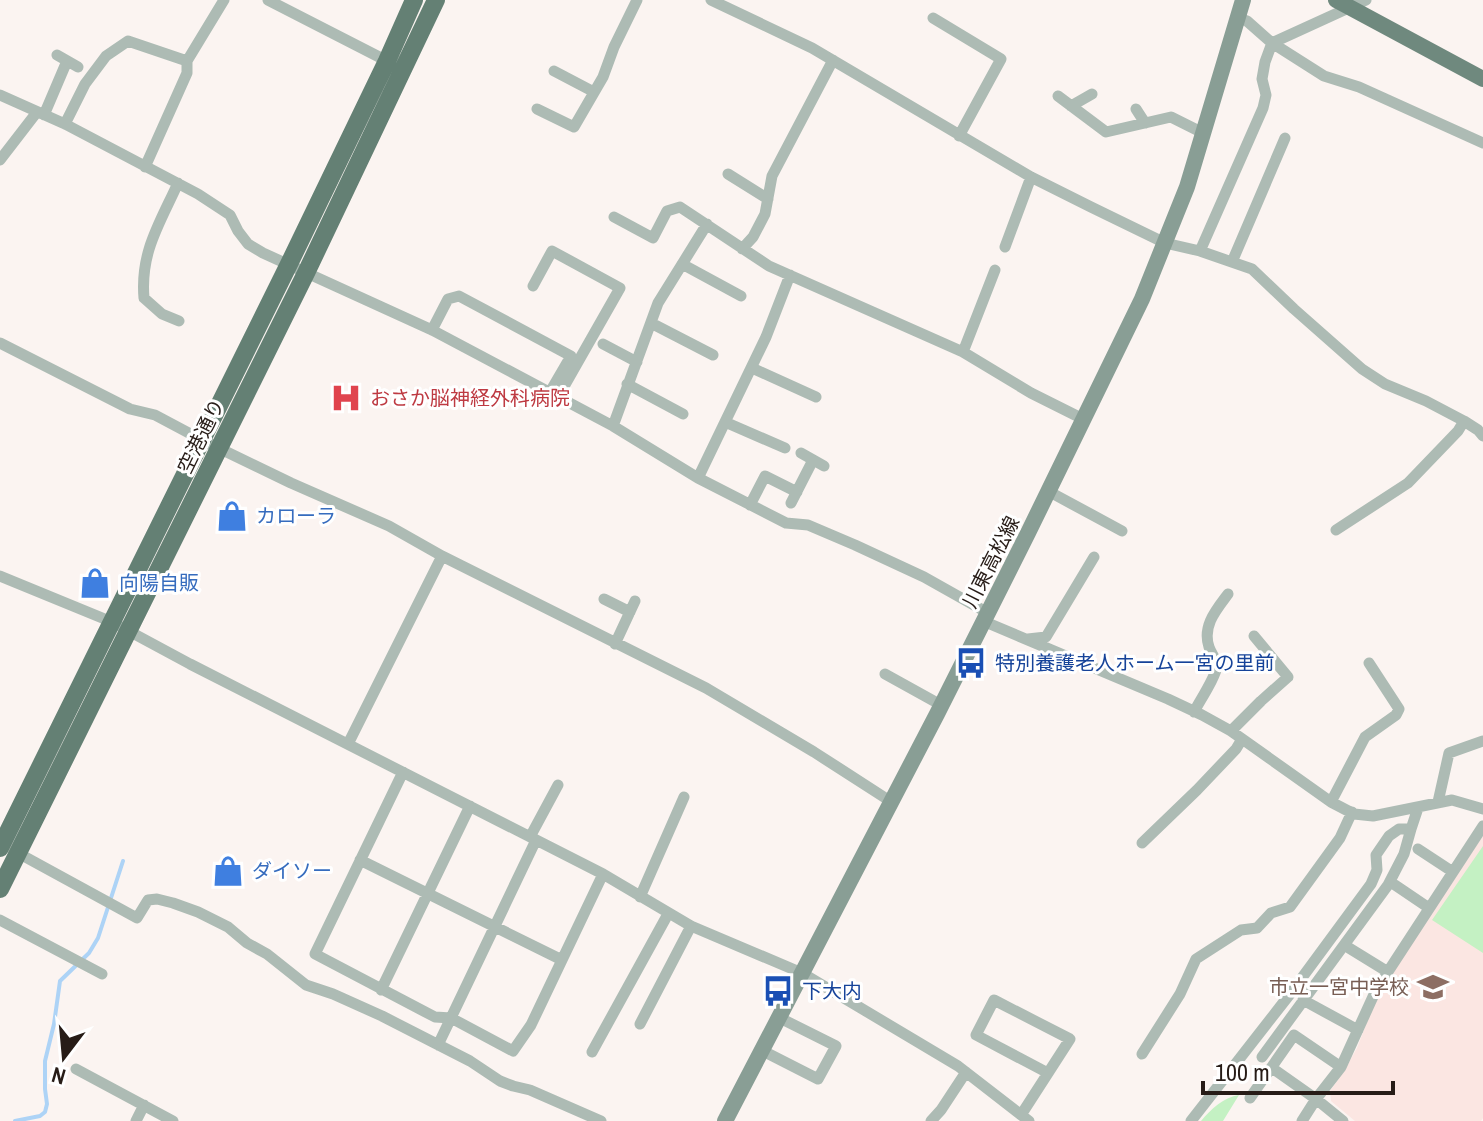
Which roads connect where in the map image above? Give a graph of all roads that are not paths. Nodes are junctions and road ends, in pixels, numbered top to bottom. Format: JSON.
{"nodes":[{"id":1,"x":224,"y":0,"type":"edge"},
{"id":2,"x":268,"y":0,"type":"edge"},
{"id":3,"x":414,"y":0,"type":"edge"},
{"id":4,"x":436,"y":0,"type":"edge"},
{"id":5,"x":637,"y":0,"type":"edge"},
{"id":6,"x":711,"y":0,"type":"edge"},
{"id":7,"x":1243,"y":0,"type":"edge"},
{"id":8,"x":1366,"y":0,"type":"edge"},
{"id":9,"x":1343,"y":4,"type":"edge"},
{"id":10,"x":933,"y":18,"type":"dead end"},
{"id":11,"x":1238,"y":18,"type":"junction"},
{"id":12,"x":1272,"y":43,"type":"junction"},
{"id":13,"x":833,"y":60,"type":"junction"},
{"id":14,"x":68,"y":61,"type":"dead end"},
{"id":15,"x":187,"y":61,"type":"junction"},
{"id":16,"x":387,"y":61,"type":"junction"},
{"id":17,"x":554,"y":71,"type":"dead end"},
{"id":18,"x":1483,"y":79,"type":"edge"},
{"id":19,"x":594,"y":92,"type":"junction"},
{"id":20,"x":1092,"y":94,"type":"dead end"},
{"id":21,"x":0,"y":95,"type":"edge"},
{"id":22,"x":1058,"y":96,"type":"dead end"},
{"id":23,"x":1071,"y":106,"type":"junction"},
{"id":24,"x":537,"y":109,"type":"dead end"},
{"id":25,"x":1136,"y":109,"type":"dead end"},
{"id":26,"x":41,"y":114,"type":"junction"},
{"id":27,"x":1145,"y":123,"type":"junction"},
{"id":28,"x":65,"y":124,"type":"junction"},
{"id":29,"x":1203,"y":133,"type":"junction"},
{"id":30,"x":959,"y":136,"type":"junction"},
{"id":31,"x":1285,"y":138,"type":"dead end"},
{"id":32,"x":1483,"y":143,"type":"edge"},
{"id":33,"x":0,"y":160,"type":"edge"},
{"id":34,"x":145,"y":167,"type":"junction"},
{"id":35,"x":728,"y":174,"type":"dead end"},
{"id":36,"x":1031,"y":177,"type":"junction"},
{"id":37,"x":178,"y":183,"type":"junction"},
{"id":38,"x":768,"y":199,"type":"junction"},
{"id":39,"x":614,"y":217,"type":"dead end"},
{"id":40,"x":707,"y":224,"type":"junction"},
{"id":41,"x":1165,"y":243,"type":"junction"},
{"id":42,"x":1005,"y":247,"type":"dead end"},
{"id":43,"x":742,"y":249,"type":"junction"},
{"id":44,"x":1200,"y":251,"type":"junction"},
{"id":45,"x":1232,"y":262,"type":"junction"},
{"id":46,"x":289,"y":264,"type":"junction"},
{"id":47,"x":682,"y":264,"type":"junction"},
{"id":48,"x":995,"y":270,"type":"dead end"},
{"id":49,"x":306,"y":273,"type":"junction"},
{"id":50,"x":790,"y":275,"type":"junction"},
{"id":51,"x":533,"y":286,"type":"dead end"},
{"id":52,"x":741,"y":296,"type":"dead end"},
{"id":53,"x":179,"y":321,"type":"dead end"},
{"id":54,"x":651,"y":323,"type":"junction"},
{"id":55,"x":432,"y":330,"type":"junction"},
{"id":56,"x":0,"y":343,"type":"edge"},
{"id":57,"x":603,"y":344,"type":"dead end"},
{"id":58,"x":963,"y":352,"type":"junction"},
{"id":59,"x":713,"y":355,"type":"dead end"},
{"id":60,"x":637,"y":362,"type":"junction"},
{"id":61,"x":752,"y":368,"type":"junction"},
{"id":62,"x":627,"y":384,"type":"junction"},
{"id":63,"x":554,"y":394,"type":"junction"},
{"id":64,"x":816,"y":397,"type":"dead end"},
{"id":65,"x":683,"y":414,"type":"dead end"},
{"id":66,"x":1083,"y":419,"type":"junction"},
{"id":67,"x":1464,"y":421,"type":"junction"},
{"id":68,"x":725,"y":422,"type":"junction"},
{"id":69,"x":613,"y":426,"type":"junction"},
{"id":70,"x":1483,"y":436,"type":"edge"},
{"id":71,"x":202,"y":440,"type":"junction"},
{"id":72,"x":219,"y":448,"type":"junction"},
{"id":73,"x":785,"y":448,"type":"dead end"},
{"id":74,"x":801,"y":453,"type":"dead end"},
{"id":75,"x":813,"y":460,"type":"junction"},
{"id":76,"x":824,"y":466,"type":"dead end"},
{"id":77,"x":698,"y":478,"type":"junction"},
{"id":78,"x":1048,"y":491,"type":"junction"},
{"id":79,"x":750,"y":505,"type":"junction"},
{"id":80,"x":1336,"y":530,"type":"dead end"},
{"id":81,"x":1122,"y":531,"type":"dead end"},
{"id":82,"x":442,"y":556,"type":"junction"},
{"id":83,"x":1094,"y":557,"type":"dead end"},
{"id":84,"x":0,"y":576,"type":"edge"},
{"id":85,"x":1228,"y":594,"type":"dead end"},
{"id":86,"x":604,"y":599,"type":"dead end"},
{"id":87,"x":986,"y":617,"type":"junction"},
{"id":88,"x":121,"y":626,"type":"junction"},
{"id":89,"x":1254,"y":636,"type":"dead end"},
{"id":90,"x":1025,"y":639,"type":"junction"},
{"id":91,"x":615,"y":644,"type":"junction"},
{"id":92,"x":1369,"y":663,"type":"dead end"},
{"id":93,"x":885,"y":674,"type":"dead end"},
{"id":94,"x":941,"y":705,"type":"junction"},
{"id":95,"x":1194,"y":712,"type":"junction"},
{"id":96,"x":1231,"y":731,"type":"junction"},
{"id":97,"x":1242,"y":739,"type":"junction"},
{"id":98,"x":1483,"y":741,"type":"edge"},
{"id":99,"x":348,"y":744,"type":"junction"},
{"id":100,"x":403,"y":772,"type":"junction"},
{"id":101,"x":558,"y":785,"type":"dead end"},
{"id":102,"x":684,"y":797,"type":"dead end"},
{"id":103,"x":890,"y":801,"type":"junction"},
{"id":104,"x":1331,"y":802,"type":"junction"},
{"id":105,"x":1438,"y":802,"type":"junction"},
{"id":106,"x":470,"y":806,"type":"junction"},
{"id":107,"x":1418,"y":808,"type":"junction"},
{"id":108,"x":1483,"y":809,"type":"edge"},
{"id":109,"x":1352,"y":812,"type":"junction"},
{"id":110,"x":1483,"y":826,"type":"edge"},
{"id":111,"x":1411,"y":829,"type":"junction"},
{"id":112,"x":533,"y":838,"type":"junction"},
{"id":113,"x":1142,"y":843,"type":"dead end"},
{"id":114,"x":5,"y":848,"type":"edge"},
{"id":115,"x":1418,"y":849,"type":"dead end"},
{"id":116,"x":360,"y":860,"type":"junction"},
{"id":117,"x":1453,"y":872,"type":"junction"},
{"id":118,"x":603,"y":874,"type":"junction"},
{"id":119,"x":1395,"y":885,"type":"dead end"},
{"id":120,"x":0,"y":889,"type":"edge"},
{"id":121,"x":428,"y":892,"type":"junction"},
{"id":122,"x":640,"y":897,"type":"junction"},
{"id":123,"x":1429,"y":908,"type":"junction"},
{"id":124,"x":668,"y":914,"type":"junction"},
{"id":125,"x":0,"y":920,"type":"edge"},
{"id":126,"x":495,"y":925,"type":"junction"},
{"id":127,"x":691,"y":926,"type":"junction"},
{"id":128,"x":1349,"y":948,"type":"dead end"},
{"id":129,"x":562,"y":960,"type":"junction"},
{"id":130,"x":1388,"y":972,"type":"junction"},
{"id":131,"x":802,"y":973,"type":"junction"},
{"id":132,"x":102,"y":974,"type":"dead end"},
{"id":133,"x":381,"y":990,"type":"junction"},
{"id":134,"x":1303,"y":1000,"type":"junction"},
{"id":135,"x":778,"y":1017,"type":"junction"},
{"id":136,"x":451,"y":1018,"type":"junction"},
{"id":137,"x":640,"y":1024,"type":"dead end"},
{"id":138,"x":1358,"y":1030,"type":"junction"},
{"id":139,"x":438,"y":1045,"type":"junction"},
{"id":140,"x":761,"y":1050,"type":"junction"},
{"id":141,"x":592,"y":1052,"type":"dead end"},
{"id":142,"x":1142,"y":1054,"type":"dead end"},
{"id":143,"x":1262,"y":1057,"type":"dead end"},
{"id":144,"x":1341,"y":1067,"type":"junction"},
{"id":145,"x":1272,"y":1068,"type":"junction"},
{"id":146,"x":76,"y":1069,"type":"dead end"},
{"id":147,"x":966,"y":1072,"type":"junction"},
{"id":148,"x":1048,"y":1073,"type":"junction"},
{"id":149,"x":1250,"y":1098,"type":"dead end"},
{"id":150,"x":1316,"y":1099,"type":"junction"},
{"id":151,"x":144,"y":1105,"type":"junction"},
{"id":152,"x":1014,"y":1116,"type":"edge"},
{"id":153,"x":136,"y":1121,"type":"edge"},
{"id":154,"x":173,"y":1121,"type":"edge"},
{"id":155,"x":601,"y":1121,"type":"edge"},
{"id":156,"x":725,"y":1121,"type":"edge"},
{"id":157,"x":931,"y":1121,"type":"edge"},
{"id":158,"x":1191,"y":1121,"type":"edge"},
{"id":159,"x":1302,"y":1121,"type":"edge"},
{"id":160,"x":1343,"y":1121,"type":"edge"}],
"edges":[{"from":1,"to":15,"type":"street"},
{"from":2,"to":16,"type":"street"},
{"from":3,"to":16,"type":"highway","name":"空港通り"},
{"from":4,"to":49,"type":"highway","name":"空港通り"},
{"from":5,"to":19,"type":"street"},
{"from":6,"to":13,"type":"street"},
{"from":7,"to":11,"type":"main road","name":"川東高松線"},
{"from":8,"to":9,"type":"street"},
{"from":9,"to":12,"type":"street"},
{"from":9,"to":18,"type":"main road"},
{"from":10,"to":30,"type":"street"},
{"from":11,"to":12,"type":"street"},
{"from":11,"to":29,"type":"main road","name":"川東高松線"},
{"from":12,"to":32,"type":"street"},
{"from":12,"to":44,"type":"street"},
{"from":13,"to":30,"type":"street"},
{"from":13,"to":38,"type":"street"},
{"from":14,"to":26,"type":"street"},
{"from":15,"to":28,"type":"street"},
{"from":15,"to":34,"type":"street"},
{"from":16,"to":46,"type":"highway","name":"空港通り"},
{"from":17,"to":19,"type":"street"},
{"from":19,"to":24,"type":"street"},
{"from":20,"to":23,"type":"street"},
{"from":21,"to":26,"type":"street"},
{"from":22,"to":23,"type":"street"},
{"from":23,"to":27,"type":"street"},
{"from":25,"to":27,"type":"street"},
{"from":26,"to":28,"type":"street"},
{"from":26,"to":33,"type":"street"},
{"from":27,"to":29,"type":"street"},
{"from":28,"to":34,"type":"street"},
{"from":29,"to":41,"type":"main road","name":"川東高松線"},
{"from":30,"to":36,"type":"street"},
{"from":31,"to":45,"type":"street"},
{"from":34,"to":37,"type":"street"},
{"from":35,"to":38,"type":"street"},
{"from":36,"to":41,"type":"street"},
{"from":36,"to":42,"type":"street"},
{"from":37,"to":46,"type":"street"},
{"from":37,"to":53,"type":"street"},
{"from":38,"to":43,"type":"street"},
{"from":39,"to":40,"type":"street"},
{"from":40,"to":43,"type":"street"},
{"from":40,"to":47,"type":"street"},
{"from":41,"to":44,"type":"street"},
{"from":41,"to":66,"type":"main road","name":"川東高松線"},
{"from":43,"to":50,"type":"street"},
{"from":44,"to":45,"type":"street"},
{"from":45,"to":67,"type":"street"},
{"from":46,"to":49,"type":"street"},
{"from":46,"to":71,"type":"highway","name":"空港通り"},
{"from":47,"to":52,"type":"street"},
{"from":47,"to":54,"type":"street"},
{"from":48,"to":58,"type":"street"},
{"from":49,"to":55,"type":"street"},
{"from":49,"to":72,"type":"highway","name":"空港通り"},
{"from":50,"to":58,"type":"street"},
{"from":50,"to":61,"type":"street"},
{"from":51,"to":63,"type":"street"},
{"from":54,"to":59,"type":"street"},
{"from":54,"to":60,"type":"street"},
{"from":55,"to":63,"type":"street"},
{"from":55,"to":63,"type":"street"},
{"from":56,"to":71,"type":"street"},
{"from":57,"to":60,"type":"street"},
{"from":58,"to":66,"type":"street"},
{"from":60,"to":62,"type":"street"},
{"from":61,"to":64,"type":"street"},
{"from":61,"to":68,"type":"street"},
{"from":62,"to":65,"type":"street"},
{"from":62,"to":69,"type":"street"},
{"from":63,"to":69,"type":"street"},
{"from":66,"to":78,"type":"main road","name":"川東高松線"},
{"from":67,"to":70,"type":"street"},
{"from":67,"to":80,"type":"street"},
{"from":68,"to":73,"type":"street"},
{"from":68,"to":77,"type":"street"},
{"from":69,"to":77,"type":"street"},
{"from":71,"to":72,"type":"street"},
{"from":71,"to":88,"type":"highway","name":"空港通り"},
{"from":72,"to":82,"type":"street"},
{"from":72,"to":88,"type":"highway","name":"空港通り"},
{"from":74,"to":75,"type":"street"},
{"from":75,"to":76,"type":"street"},
{"from":75,"to":79,"type":"street"},
{"from":77,"to":79,"type":"street"},
{"from":78,"to":81,"type":"street"},
{"from":78,"to":87,"type":"main road","name":"川東高松線"},
{"from":79,"to":87,"type":"street"},
{"from":82,"to":91,"type":"street"},
{"from":82,"to":99,"type":"street"},
{"from":83,"to":90,"type":"street"},
{"from":84,"to":88,"type":"street"},
{"from":85,"to":95,"type":"street"},
{"from":86,"to":91,"type":"street"},
{"from":87,"to":90,"type":"street"},
{"from":87,"to":94,"type":"main road","name":"川東高松線"},
{"from":88,"to":99,"type":"street"},
{"from":88,"to":114,"type":"highway","name":"空港通り"},
{"from":89,"to":96,"type":"street"},
{"from":90,"to":95,"type":"street"},
{"from":91,"to":103,"type":"street"},
{"from":92,"to":104,"type":"street"},
{"from":93,"to":94,"type":"street"},
{"from":94,"to":103,"type":"main road","name":"川東高松線"},
{"from":95,"to":96,"type":"street"},
{"from":96,"to":97,"type":"street"},
{"from":97,"to":104,"type":"street"},
{"from":97,"to":113,"type":"street"},
{"from":98,"to":105,"type":"street"},
{"from":99,"to":100,"type":"street"},
{"from":100,"to":106,"type":"street"},
{"from":100,"to":116,"type":"street"},
{"from":101,"to":112,"type":"street"},
{"from":102,"to":122,"type":"street"},
{"from":103,"to":131,"type":"main road","name":"川東高松線"},
{"from":104,"to":109,"type":"street"},
{"from":105,"to":107,"type":"street"},
{"from":105,"to":108,"type":"street"},
{"from":106,"to":112,"type":"street"},
{"from":106,"to":121,"type":"street"},
{"from":107,"to":109,"type":"street"},
{"from":107,"to":111,"type":"street"},
{"from":109,"to":142,"type":"street"},
{"from":110,"to":117,"type":"street"},
{"from":111,"to":134,"type":"street"},
{"from":111,"to":158,"type":"street"},
{"from":112,"to":118,"type":"street"},
{"from":112,"to":126,"type":"street"},
{"from":114,"to":120,"type":"highway","name":"空港通り"},
{"from":114,"to":139,"type":"street"},
{"from":115,"to":117,"type":"street"},
{"from":116,"to":121,"type":"street"},
{"from":116,"to":133,"type":"street"},
{"from":117,"to":123,"type":"street"},
{"from":118,"to":122,"type":"street"},
{"from":118,"to":129,"type":"street"},
{"from":119,"to":123,"type":"street"},
{"from":121,"to":126,"type":"street"},
{"from":121,"to":133,"type":"street"},
{"from":122,"to":124,"type":"street"},
{"from":123,"to":130,"type":"street"},
{"from":124,"to":127,"type":"street"},
{"from":124,"to":141,"type":"street"},
{"from":125,"to":132,"type":"street"},
{"from":126,"to":129,"type":"street"},
{"from":126,"to":136,"type":"street"},
{"from":127,"to":131,"type":"street"},
{"from":127,"to":137,"type":"street"},
{"from":128,"to":130,"type":"street"},
{"from":129,"to":136,"type":"street"},
{"from":130,"to":138,"type":"street"},
{"from":131,"to":135,"type":"main road","name":"川東高松線"},
{"from":131,"to":147,"type":"street"},
{"from":133,"to":136,"type":"street"},
{"from":134,"to":138,"type":"street"},
{"from":134,"to":143,"type":"street"},
{"from":135,"to":140,"type":"main road","name":"川東高松線"},
{"from":135,"to":140,"type":"street"},
{"from":136,"to":139,"type":"street"},
{"from":138,"to":144,"type":"street"},
{"from":139,"to":155,"type":"street"},
{"from":140,"to":156,"type":"main road","name":"川東高松線"},
{"from":144,"to":145,"type":"street"},
{"from":144,"to":150,"type":"street"},
{"from":145,"to":149,"type":"street"},
{"from":145,"to":150,"type":"street"},
{"from":146,"to":151,"type":"street"},
{"from":147,"to":152,"type":"street"},
{"from":147,"to":157,"type":"street"},
{"from":148,"to":148,"type":"street"},
{"from":148,"to":152,"type":"street"},
{"from":150,"to":159,"type":"street"},
{"from":150,"to":160,"type":"street"},
{"from":151,"to":153,"type":"street"},
{"from":151,"to":154,"type":"street"}]}
